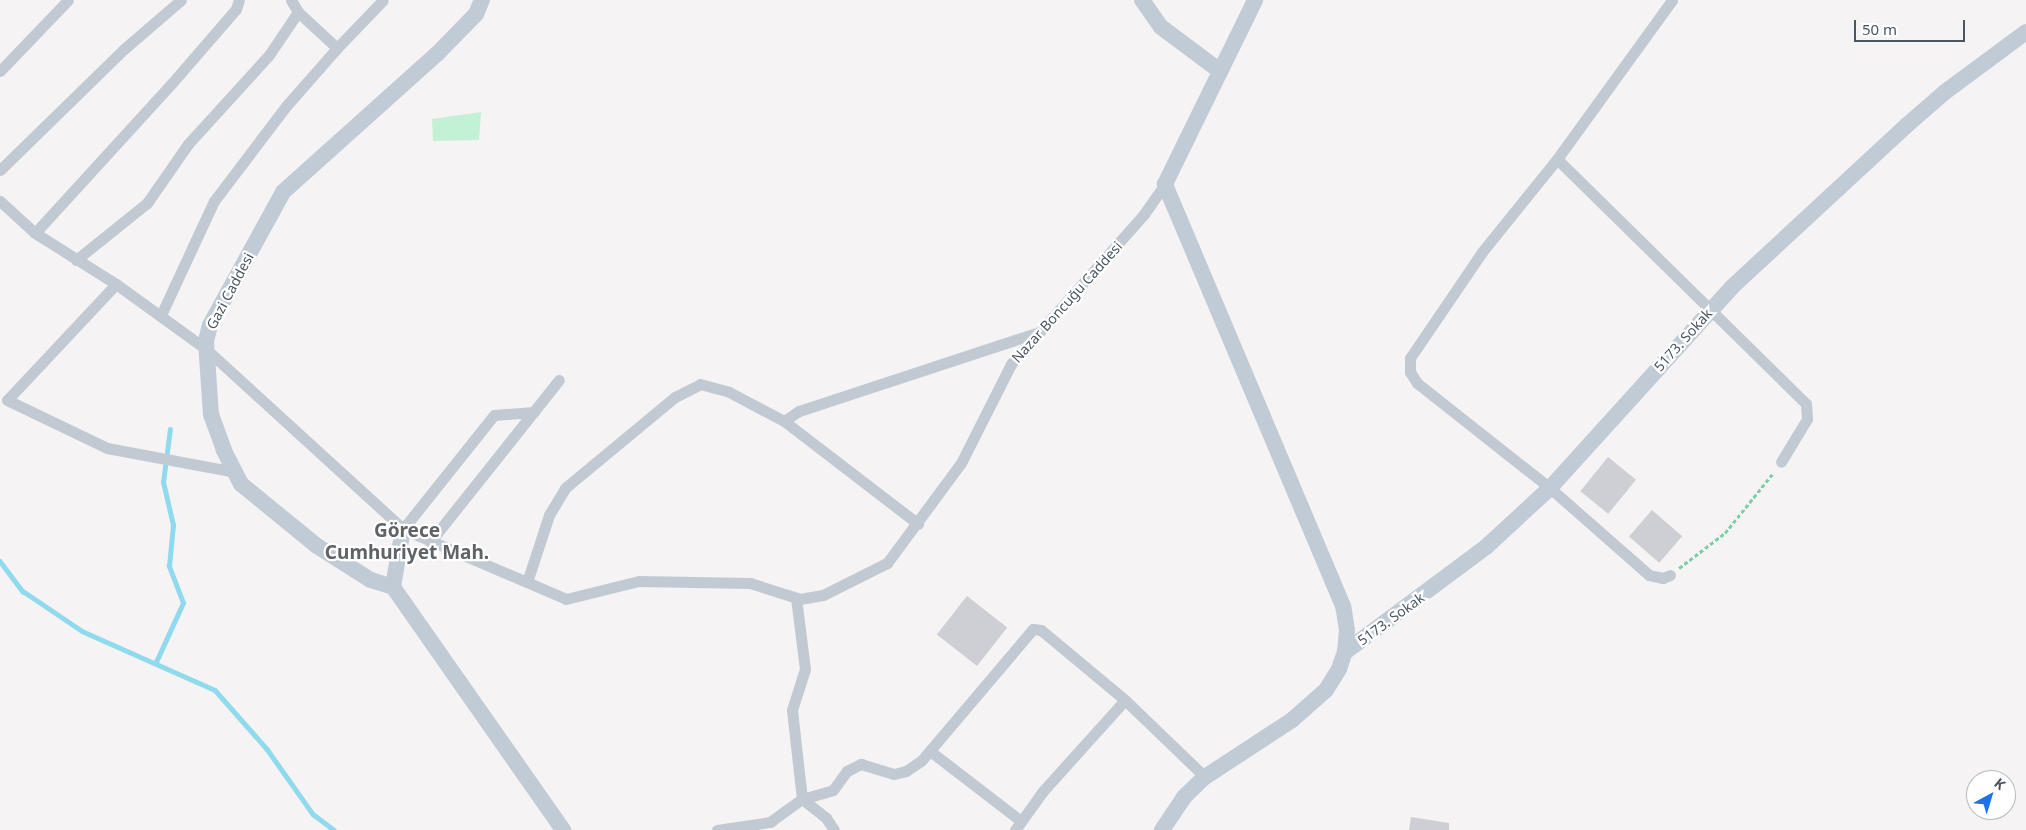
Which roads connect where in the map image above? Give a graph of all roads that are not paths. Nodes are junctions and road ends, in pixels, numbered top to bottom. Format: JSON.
{"nodes":[{"id":1,"x":68,"y":0,"type":"edge"},
{"id":2,"x":182,"y":0,"type":"edge"},
{"id":3,"x":239,"y":0,"type":"edge"},
{"id":4,"x":290,"y":0,"type":"edge"},
{"id":5,"x":383,"y":0,"type":"edge"},
{"id":6,"x":482,"y":0,"type":"edge"},
{"id":7,"x":1142,"y":0,"type":"edge"},
{"id":8,"x":1255,"y":0,"type":"edge"},
{"id":9,"x":1672,"y":0,"type":"edge"},
{"id":10,"x":298,"y":12,"type":"junction"},
{"id":11,"x":2026,"y":32,"type":"edge"},
{"id":12,"x":336,"y":48,"type":"junction"},
{"id":13,"x":0,"y":71,"type":"edge"},
{"id":14,"x":1220,"y":71,"type":"junction"},
{"id":15,"x":1557,"y":159,"type":"junction"},
{"id":16,"x":0,"y":170,"type":"edge"},
{"id":17,"x":1165,"y":184,"type":"junction"},
{"id":18,"x":0,"y":201,"type":"edge"},
{"id":19,"x":35,"y":233,"type":"junction"},
{"id":20,"x":76,"y":260,"type":"junction"},
{"id":21,"x":116,"y":284,"type":"junction"},
{"id":22,"x":1711,"y":309,"type":"junction"},
{"id":23,"x":161,"y":315,"type":"junction"},
{"id":24,"x":1040,"y":332,"type":"junction"},
{"id":25,"x":206,"y":349,"type":"junction"},
{"id":26,"x":559,"y":380,"type":"dead end"},
{"id":27,"x":534,"y":412,"type":"junction"},
{"id":28,"x":784,"y":421,"type":"junction"},
{"id":29,"x":1781,"y":462,"type":"road end"},
{"id":30,"x":235,"y":472,"type":"junction"},
{"id":31,"x":1550,"y":488,"type":"junction"},
{"id":32,"x":918,"y":524,"type":"junction"},
{"id":33,"x":403,"y":529,"type":"junction"},
{"id":34,"x":430,"y":542,"type":"junction"},
{"id":35,"x":1670,"y":575,"type":"road end"},
{"id":36,"x":527,"y":582,"type":"junction"},
{"id":37,"x":392,"y":587,"type":"junction"},
{"id":38,"x":796,"y":598,"type":"junction"},
{"id":39,"x":1345,"y":652,"type":"junction"},
{"id":40,"x":1125,"y":700,"type":"junction"},
{"id":41,"x":930,"y":751,"type":"junction"},
{"id":42,"x":1205,"y":777,"type":"junction"},
{"id":43,"x":802,"y":799,"type":"junction"},
{"id":44,"x":1018,"y":825,"type":"edge"},
{"id":45,"x":563,"y":830,"type":"edge"},
{"id":46,"x":716,"y":830,"type":"edge"},
{"id":47,"x":834,"y":830,"type":"edge"},
{"id":48,"x":1162,"y":830,"type":"edge"}],
"edges":[{"from":1,"to":13,"type":"street"},
{"from":2,"to":16,"type":"street"},
{"from":3,"to":19,"type":"street"},
{"from":4,"to":10,"type":"street"},
{"from":5,"to":12,"type":"street"},
{"from":6,"to":25,"type":"street","name":"Gazi Caddesi"},
{"from":7,"to":14,"type":"street"},
{"from":8,"to":14,"type":"street","name":"Nazar Boncuğu Caddesi"},
{"from":9,"to":15,"type":"street"},
{"from":10,"to":12,"type":"street"},
{"from":10,"to":20,"type":"street"},
{"from":11,"to":22,"type":"street","name":"5173. Sokak"},
{"from":12,"to":23,"type":"street"},
{"from":14,"to":17,"type":"street","name":"Nazar Boncuğu Caddesi"},
{"from":15,"to":22,"type":"street"},
{"from":15,"to":31,"type":"street"},
{"from":17,"to":24,"type":"street","name":"Nazar Boncuğu Caddesi"},
{"from":17,"to":39,"type":"street"},
{"from":18,"to":19,"type":"street"},
{"from":19,"to":20,"type":"street"},
{"from":20,"to":21,"type":"street"},
{"from":21,"to":23,"type":"street"},
{"from":21,"to":30,"type":"street"},
{"from":22,"to":29,"type":"street"},
{"from":22,"to":31,"type":"street","name":"5173. Sokak"},
{"from":23,"to":25,"type":"street"},
{"from":24,"to":28,"type":"street"},
{"from":24,"to":32,"type":"street","name":"Nazar Boncuğu Caddesi"},
{"from":25,"to":30,"type":"street","name":"Gazi Caddesi"},
{"from":25,"to":33,"type":"street"},
{"from":26,"to":27,"type":"street"},
{"from":27,"to":33,"type":"street"},
{"from":27,"to":34,"type":"street"},
{"from":28,"to":32,"type":"street"},
{"from":28,"to":36,"type":"street"},
{"from":30,"to":37,"type":"street","name":"Gazi Caddesi"},
{"from":31,"to":35,"type":"street"},
{"from":31,"to":39,"type":"street","name":"5173. Sokak"},
{"from":32,"to":38,"type":"street","name":"Nazar Boncuğu Caddesi"},
{"from":33,"to":34,"type":"street"},
{"from":33,"to":37,"type":"street"},
{"from":34,"to":36,"type":"street"},
{"from":36,"to":38,"type":"street"},
{"from":37,"to":45,"type":"street"},
{"from":38,"to":43,"type":"street"},
{"from":39,"to":42,"type":"street"},
{"from":40,"to":41,"type":"street"},
{"from":40,"to":42,"type":"street"},
{"from":40,"to":44,"type":"street"},
{"from":41,"to":43,"type":"street"},
{"from":41,"to":44,"type":"street"},
{"from":42,"to":48,"type":"street"},
{"from":43,"to":46,"type":"street"},
{"from":43,"to":47,"type":"street"}]}
